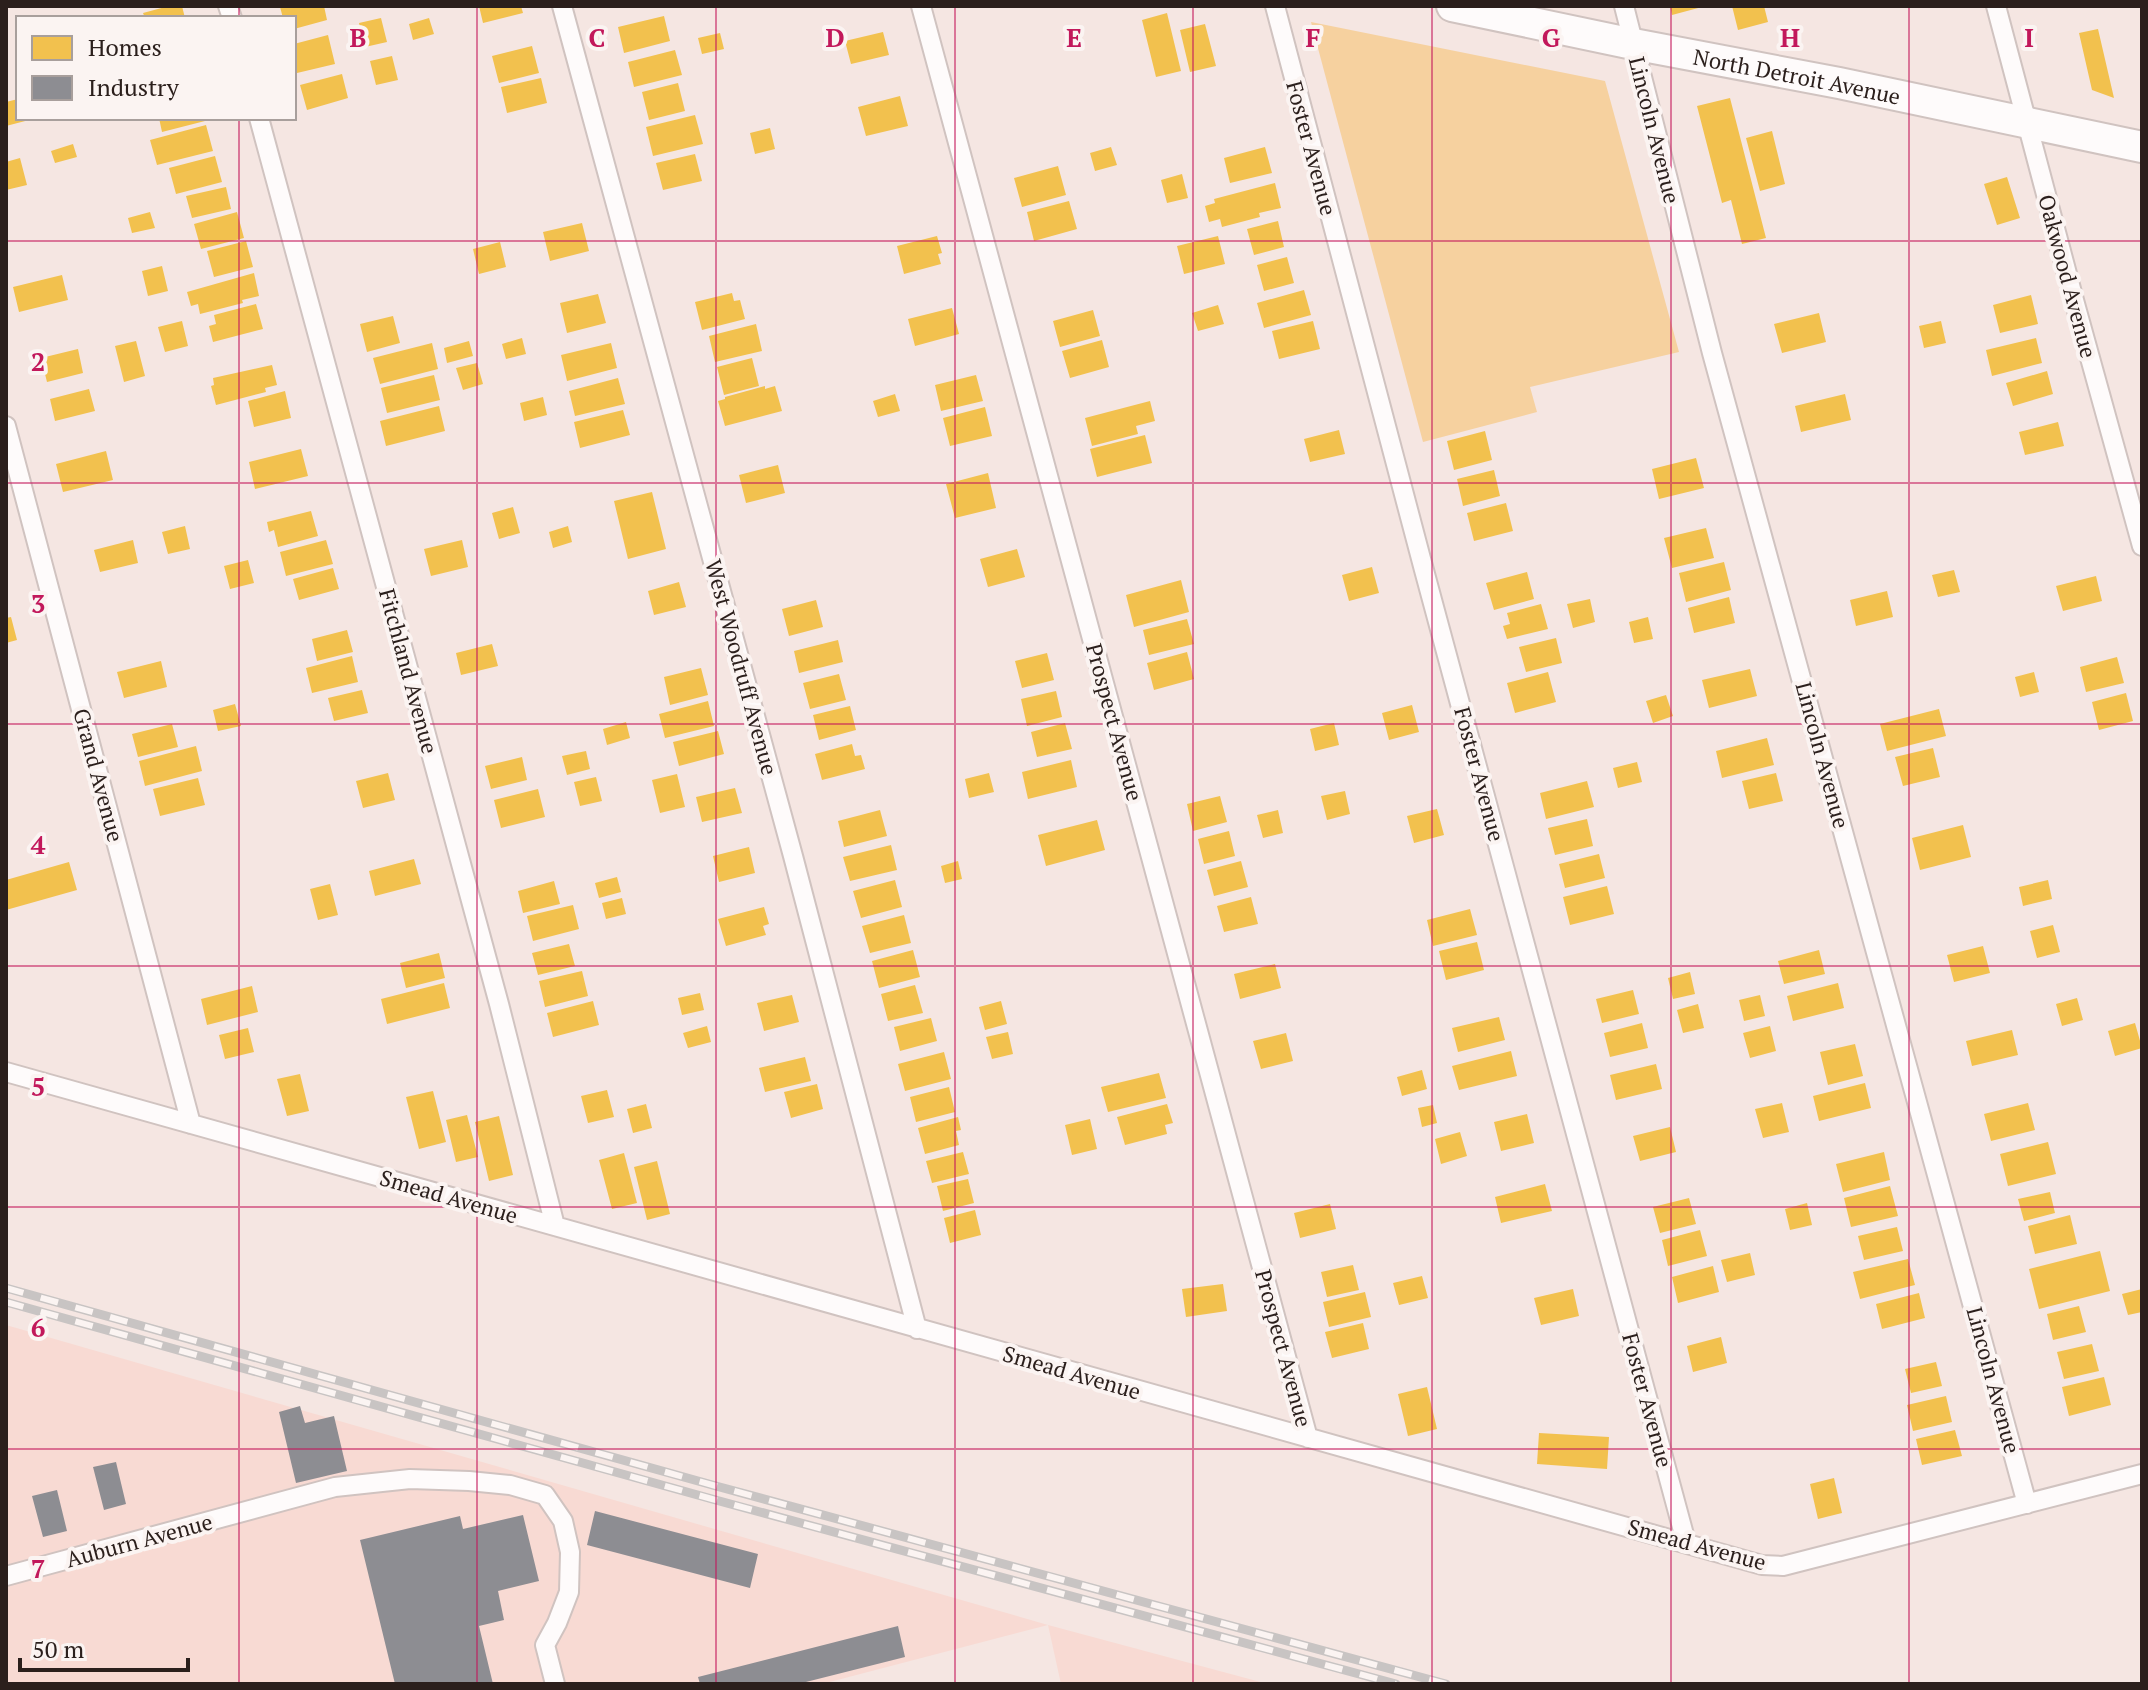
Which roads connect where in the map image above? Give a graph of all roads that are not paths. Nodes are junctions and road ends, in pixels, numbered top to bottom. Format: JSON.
{"nodes":[{"id":1,"x":562,"y":6,"type":"edge"},
{"id":2,"x":921,"y":6,"type":"edge"},
{"id":3,"x":1275,"y":6,"type":"edge"},
{"id":4,"x":1452,"y":6,"type":"edge"},
{"id":5,"x":1624,"y":6,"type":"edge"},
{"id":6,"x":1996,"y":6,"type":"edge"},
{"id":7,"x":1633,"y":44,"type":"junction"},
{"id":8,"x":260,"y":120,"type":"edge"},
{"id":9,"x":2026,"y":123,"type":"junction"},
{"id":10,"x":2142,"y":147,"type":"edge"},
{"id":11,"x":6,"y":426,"type":"edge"},
{"id":12,"x":2142,"y":546,"type":"edge"},
{"id":13,"x":6,"y":1072,"type":"edge"},
{"id":14,"x":191,"y":1124,"type":"junction"},
{"id":15,"x":555,"y":1226,"type":"junction"},
{"id":16,"x":917,"y":1329,"type":"junction"},
{"id":17,"x":1308,"y":1438,"type":"junction"},
{"id":18,"x":2142,"y":1474,"type":"edge"},
{"id":19,"x":2027,"y":1504,"type":"junction"},
{"id":20,"x":1686,"y":1542,"type":"junction"},
{"id":21,"x":6,"y":1576,"type":"edge"},
{"id":22,"x":555,"y":1684,"type":"edge"}],
"edges":[{"from":1,"to":16,"type":"street","name":"West Woodruff Avenue"},
{"from":2,"to":17,"type":"street","name":"Prospect Avenue"},
{"from":3,"to":20,"type":"street","name":"Foster Avenue"},
{"from":4,"to":7,"type":"main road","name":"North Detroit Avenue"},
{"from":5,"to":7,"type":"street","name":"Lincoln Avenue"},
{"from":6,"to":9,"type":"street","name":"Oakwood Avenue"},
{"from":7,"to":9,"type":"main road","name":"North Detroit Avenue"},
{"from":7,"to":19,"type":"street","name":"Lincoln Avenue"},
{"from":8,"to":15,"type":"street","name":"Fitchland Avenue"},
{"from":9,"to":10,"type":"main road","name":"North Detroit Avenue"},
{"from":9,"to":12,"type":"street","name":"Oakwood Avenue"},
{"from":11,"to":14,"type":"street","name":"Grand Avenue"},
{"from":13,"to":14,"type":"street","name":"Smead Avenue"},
{"from":14,"to":15,"type":"street","name":"Smead Avenue"},
{"from":15,"to":16,"type":"street","name":"Smead Avenue"},
{"from":16,"to":17,"type":"street","name":"Smead Avenue"},
{"from":17,"to":20,"type":"street","name":"Smead Avenue"},
{"from":18,"to":19,"type":"street","name":"Smead Avenue"},
{"from":19,"to":20,"type":"street","name":"Smead Avenue"},
{"from":21,"to":22,"type":"street","name":"Auburn Avenue"}]}
